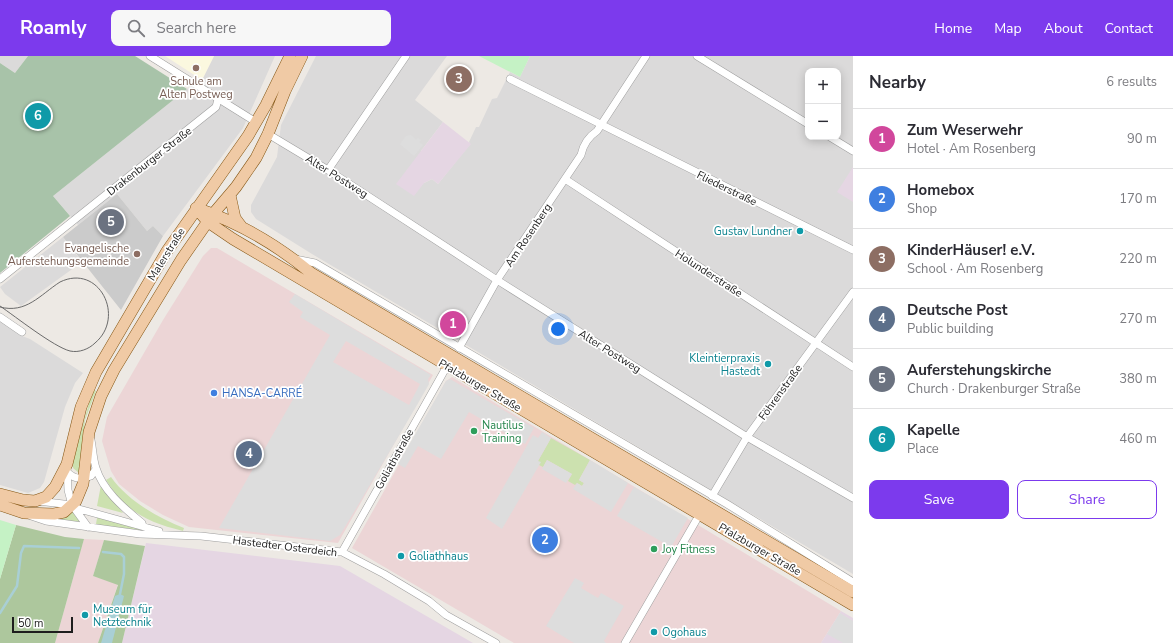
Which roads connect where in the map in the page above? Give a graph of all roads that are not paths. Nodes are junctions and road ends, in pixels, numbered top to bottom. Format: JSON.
{"nodes":[{"id":1,"x":150,"y":56,"type":"edge"},
{"id":2,"x":290,"y":56,"type":"edge"},
{"id":3,"x":302,"y":56,"type":"edge"},
{"id":4,"x":406,"y":56,"type":"edge"},
{"id":5,"x":646,"y":56,"type":"edge"},
{"id":6,"x":696,"y":56,"type":"edge"},
{"id":7,"x":510,"y":79,"type":"dead end"},
{"id":8,"x":218,"y":99,"type":"junction"},
{"id":9,"x":256,"y":122,"type":"junction"},
{"id":10,"x":805,"y":122,"type":"edge"},
{"id":11,"x":601,"y":125,"type":"junction"},
{"id":12,"x":268,"y":134,"type":"junction"},
{"id":13,"x":835,"y":140,"type":"edge"},
{"id":14,"x":853,"y":151,"type":"edge"},
{"id":15,"x":328,"y":170,"type":"junction"},
{"id":16,"x":565,"y":179,"type":"junction"},
{"id":17,"x":230,"y":195,"type":"junction"},
{"id":18,"x":196,"y":208,"type":"junction"},
{"id":19,"x":210,"y":218,"type":"junction"},
{"id":20,"x":241,"y":226,"type":"junction"},
{"id":21,"x":853,"y":250,"type":"edge"},
{"id":22,"x":294,"y":259,"type":"junction"},
{"id":23,"x":0,"y":279,"type":"edge"},
{"id":24,"x":497,"y":280,"type":"junction"},
{"id":25,"x":853,"y":292,"type":"edge"},
{"id":26,"x":0,"y":318,"type":"edge"},
{"id":27,"x":22,"y":332,"type":"dead end"},
{"id":28,"x":816,"y":343,"type":"junction"},
{"id":29,"x":459,"y":348,"type":"junction"},
{"id":30,"x":447,"y":366,"type":"junction"},
{"id":31,"x":853,"y":367,"type":"edge"},
{"id":32,"x":89,"y":432,"type":"junction"},
{"id":33,"x":747,"y":437,"type":"junction"},
{"id":34,"x":68,"y":468,"type":"junction"},
{"id":35,"x":96,"y":469,"type":"junction"},
{"id":36,"x":84,"y":478,"type":"junction"},
{"id":37,"x":0,"y":494,"type":"edge"},
{"id":38,"x":853,"y":498,"type":"edge"},
{"id":39,"x":709,"y":500,"type":"junction"},
{"id":40,"x":36,"y":501,"type":"junction"},
{"id":41,"x":72,"y":505,"type":"junction"},
{"id":42,"x":0,"y":506,"type":"edge"},
{"id":43,"x":24,"y":513,"type":"junction"},
{"id":44,"x":699,"y":514,"type":"junction"},
{"id":45,"x":143,"y":526,"type":"junction"},
{"id":46,"x":88,"y":527,"type":"junction"},
{"id":47,"x":169,"y":533,"type":"junction"},
{"id":48,"x":342,"y":552,"type":"junction"},
{"id":49,"x":853,"y":582,"type":"edge"},
{"id":50,"x":853,"y":592,"type":"edge"},
{"id":51,"x":853,"y":604,"type":"edge"},
{"id":52,"x":496,"y":643,"type":"edge"},
{"id":53,"x":625,"y":643,"type":"edge"}],
"edges":[{"from":1,"to":8,"type":"street"},
{"from":2,"to":9,"type":"main road","name":"Malerstraße"},
{"from":3,"to":12,"type":"main road","name":"Malerstraße"},
{"from":4,"to":15,"type":"street"},
{"from":5,"to":11,"type":"street","name":"Am Rosenberg"},
{"from":6,"to":10,"type":"street"},
{"from":7,"to":11,"type":"street"},
{"from":8,"to":9,"type":"street"},
{"from":8,"to":23,"type":"street","name":"Drakenburger Straße"},
{"from":9,"to":18,"type":"main road","name":"Malerstraße"},
{"from":11,"to":16,"type":"street","name":"Am Rosenberg"},
{"from":11,"to":21,"type":"street","name":"Fliederstraße"},
{"from":12,"to":15,"type":"street","name":"Alter Postweg"},
{"from":12,"to":17,"type":"main road","name":"Malerstraße"},
{"from":13,"to":14,"type":"street"},
{"from":15,"to":24,"type":"street","name":"Alter Postweg"},
{"from":16,"to":24,"type":"street","name":"Am Rosenberg"},
{"from":16,"to":28,"type":"street","name":"Holunderstraße"},
{"from":17,"to":19,"type":"main road","name":"Malerstraße"},
{"from":17,"to":20,"type":"main road"},
{"from":18,"to":19,"type":"main road","name":"Pfalzburger Straße"},
{"from":18,"to":34,"type":"main road","name":"Malerstraße"},
{"from":19,"to":20,"type":"main road","name":"Pfalzburger Straße"},
{"from":19,"to":30,"type":"main road","name":"Pfalzburger Straße"},
{"from":19,"to":32,"type":"main road","name":"Malerstraße"},
{"from":20,"to":22,"type":"main road","name":"Pfalzburger Straße"},
{"from":22,"to":29,"type":"street","name":"Pfalzburger Straße"},
{"from":22,"to":39,"type":"main road","name":"Pfalzburger Straße"},
{"from":24,"to":29,"type":"street","name":"Am Rosenberg"},
{"from":24,"to":33,"type":"street","name":"Alter Postweg"},
{"from":25,"to":28,"type":"street","name":"Föhrenstraße"},
{"from":26,"to":27,"type":"street"},
{"from":28,"to":31,"type":"street","name":"Holunderstraße"},
{"from":28,"to":33,"type":"street","name":"Föhrenstraße"},
{"from":29,"to":39,"type":"street","name":"Pfalzburger Straße"},
{"from":30,"to":44,"type":"main road","name":"Pfalzburger Straße"},
{"from":30,"to":48,"type":"street","name":"Goliathstraße"},
{"from":32,"to":35,"type":"street","name":"Malerstraße"},
{"from":32,"to":36,"type":"main road","name":"Malerstraße"},
{"from":33,"to":38,"type":"street","name":"Alter Postweg"},
{"from":33,"to":39,"type":"street","name":"Föhrenstraße"},
{"from":34,"to":36,"type":"street"},
{"from":34,"to":40,"type":"main road","name":"Malerstraße"},
{"from":34,"to":41,"type":"street","name":"Malerstraße"},
{"from":35,"to":36,"type":"street"},
{"from":35,"to":45,"type":"street","name":"Malerstraße"},
{"from":36,"to":41,"type":"main road","name":"Malerstraße"},
{"from":37,"to":40,"type":"main road","name":"Hastedter Osterdeich"},
{"from":39,"to":44,"type":"street","name":"Föhrenstraße"},
{"from":39,"to":49,"type":"street","name":"Pfalzburger Straße"},
{"from":39,"to":50,"type":"main road","name":"Pfalzburger Straße"},
{"from":40,"to":41,"type":"street","name":"Hastedter Osterdeich"},
{"from":41,"to":43,"type":"main road"},
{"from":41,"to":45,"type":"street","name":"Hastedter Osterdeich"},
{"from":41,"to":46,"type":"street","name":"Malerstraße"},
{"from":42,"to":43,"type":"main road","name":"Hastedter Osterdeich"},
{"from":43,"to":46,"type":"street","name":"Hastedter Osterdeich"},
{"from":44,"to":51,"type":"main road","name":"Pfalzburger Straße"},
{"from":44,"to":53,"type":"street","name":"Föhrenstraße"},
{"from":45,"to":47,"type":"street","name":"Hastedter Osterdeich"},
{"from":46,"to":47,"type":"street","name":"Hastedter Osterdeich"},
{"from":47,"to":48,"type":"street","name":"Hastedter Osterdeich"},
{"from":48,"to":52,"type":"street","name":"Hastedter Osterdeich"}]}
